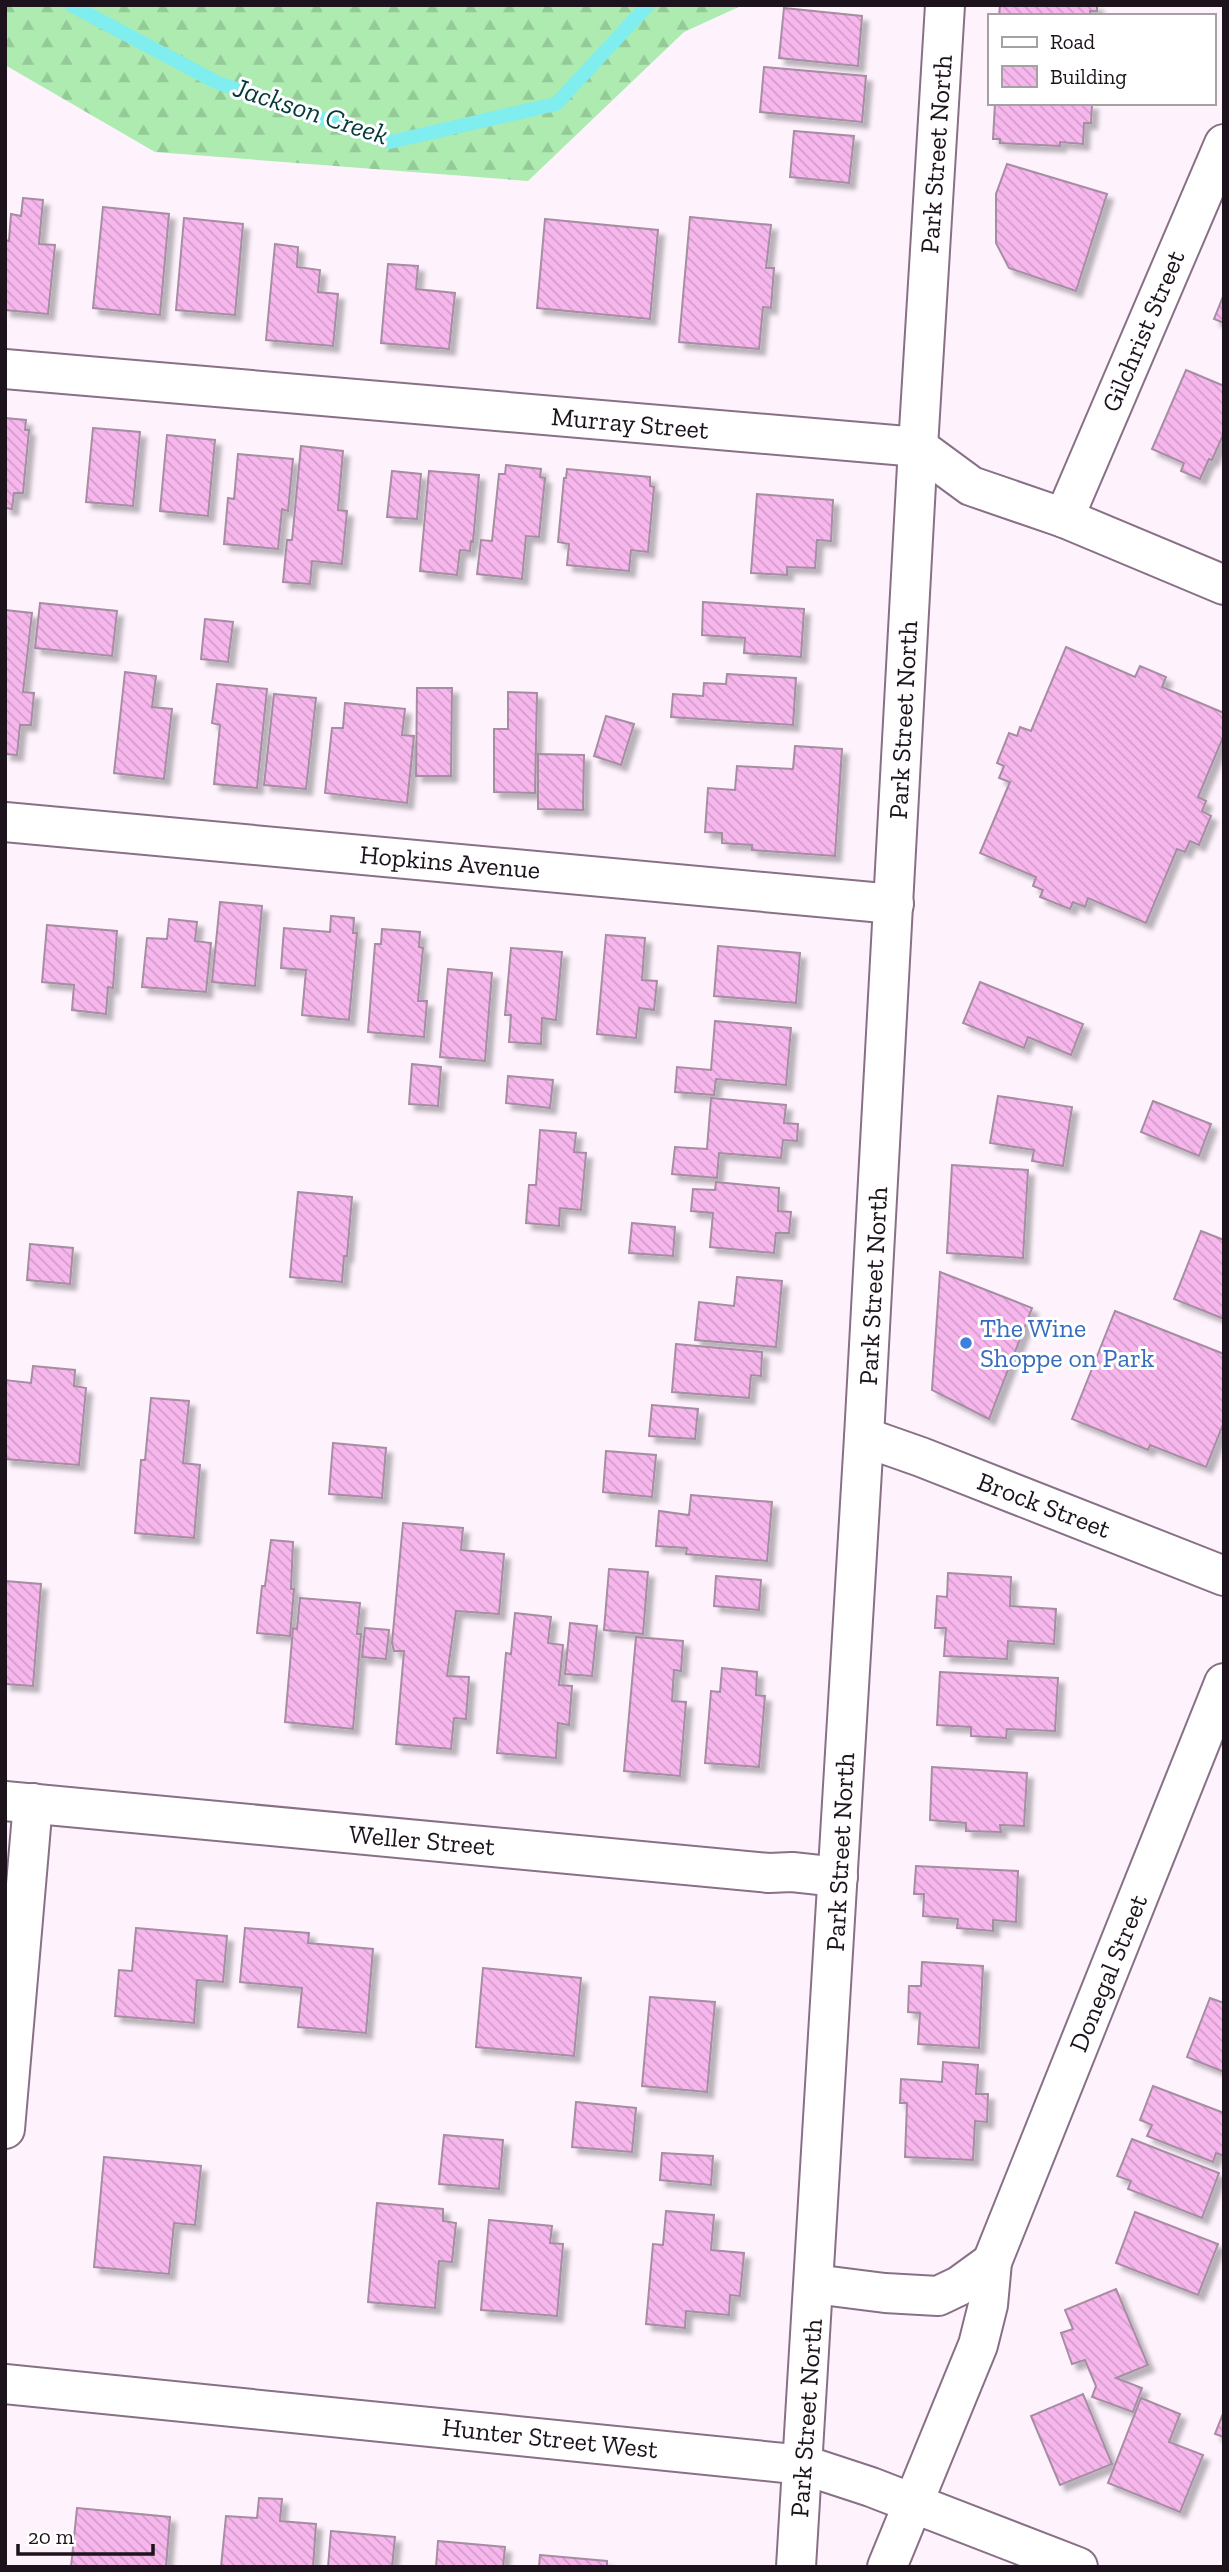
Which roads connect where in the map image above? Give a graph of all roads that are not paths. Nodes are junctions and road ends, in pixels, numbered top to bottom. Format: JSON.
{"nodes":[{"id":1,"x":945,"y":5,"type":"edge"},
{"id":2,"x":1224,"y":144,"type":"edge"},
{"id":3,"x":5,"y":369,"type":"edge"},
{"id":4,"x":918,"y":447,"type":"junction"},
{"id":5,"x":1064,"y":518,"type":"junction"},
{"id":6,"x":1224,"y":585,"type":"edge"},
{"id":7,"x":5,"y":822,"type":"edge"},
{"id":8,"x":894,"y":904,"type":"junction"},
{"id":9,"x":864,"y":1437,"type":"junction"},
{"id":10,"x":1224,"y":1576,"type":"edge"},
{"id":11,"x":1224,"y":1683,"type":"edge"},
{"id":12,"x":19,"y":1802,"type":"edge"},
{"id":13,"x":838,"y":1877,"type":"junction"},
{"id":14,"x":5,"y":2129,"type":"edge"},
{"id":15,"x":992,"y":2262,"type":"junction"},
{"id":16,"x":814,"y":2284,"type":"junction"},
{"id":17,"x":5,"y":2384,"type":"edge"},
{"id":18,"x":804,"y":2465,"type":"junction"},
{"id":19,"x":914,"y":2504,"type":"junction"},
{"id":20,"x":796,"y":2567,"type":"edge"},
{"id":21,"x":887,"y":2567,"type":"edge"},
{"id":22,"x":1078,"y":2567,"type":"edge"}],
"edges":[{"from":1,"to":4,"type":"street","name":"Park Street North"},
{"from":2,"to":5,"type":"street","name":"Gilchrist Street"},
{"from":3,"to":4,"type":"street","name":"Murray Street"},
{"from":4,"to":5,"type":"street"},
{"from":4,"to":8,"type":"street","name":"Park Street North"},
{"from":5,"to":6,"type":"street"},
{"from":7,"to":8,"type":"street","name":"Hopkins Avenue"},
{"from":8,"to":9,"type":"street","name":"Park Street North"},
{"from":9,"to":10,"type":"street","name":"Brock Street"},
{"from":9,"to":13,"type":"street","name":"Park Street North"},
{"from":11,"to":15,"type":"street","name":"Donegal Street"},
{"from":12,"to":13,"type":"street","name":"Weller Street"},
{"from":12,"to":14,"type":"street"},
{"from":13,"to":16,"type":"street","name":"Park Street North"},
{"from":15,"to":16,"type":"street"},
{"from":15,"to":19,"type":"street","name":"Donegal Street"},
{"from":16,"to":18,"type":"street","name":"Park Street North"},
{"from":17,"to":18,"type":"street","name":"Hunter Street West"},
{"from":18,"to":19,"type":"street","name":"Hunter Street West"},
{"from":18,"to":20,"type":"street","name":"Park Street North"},
{"from":19,"to":21,"type":"street","name":"Donegal Street"},
{"from":19,"to":22,"type":"street","name":"Hunter Street West"}]}
